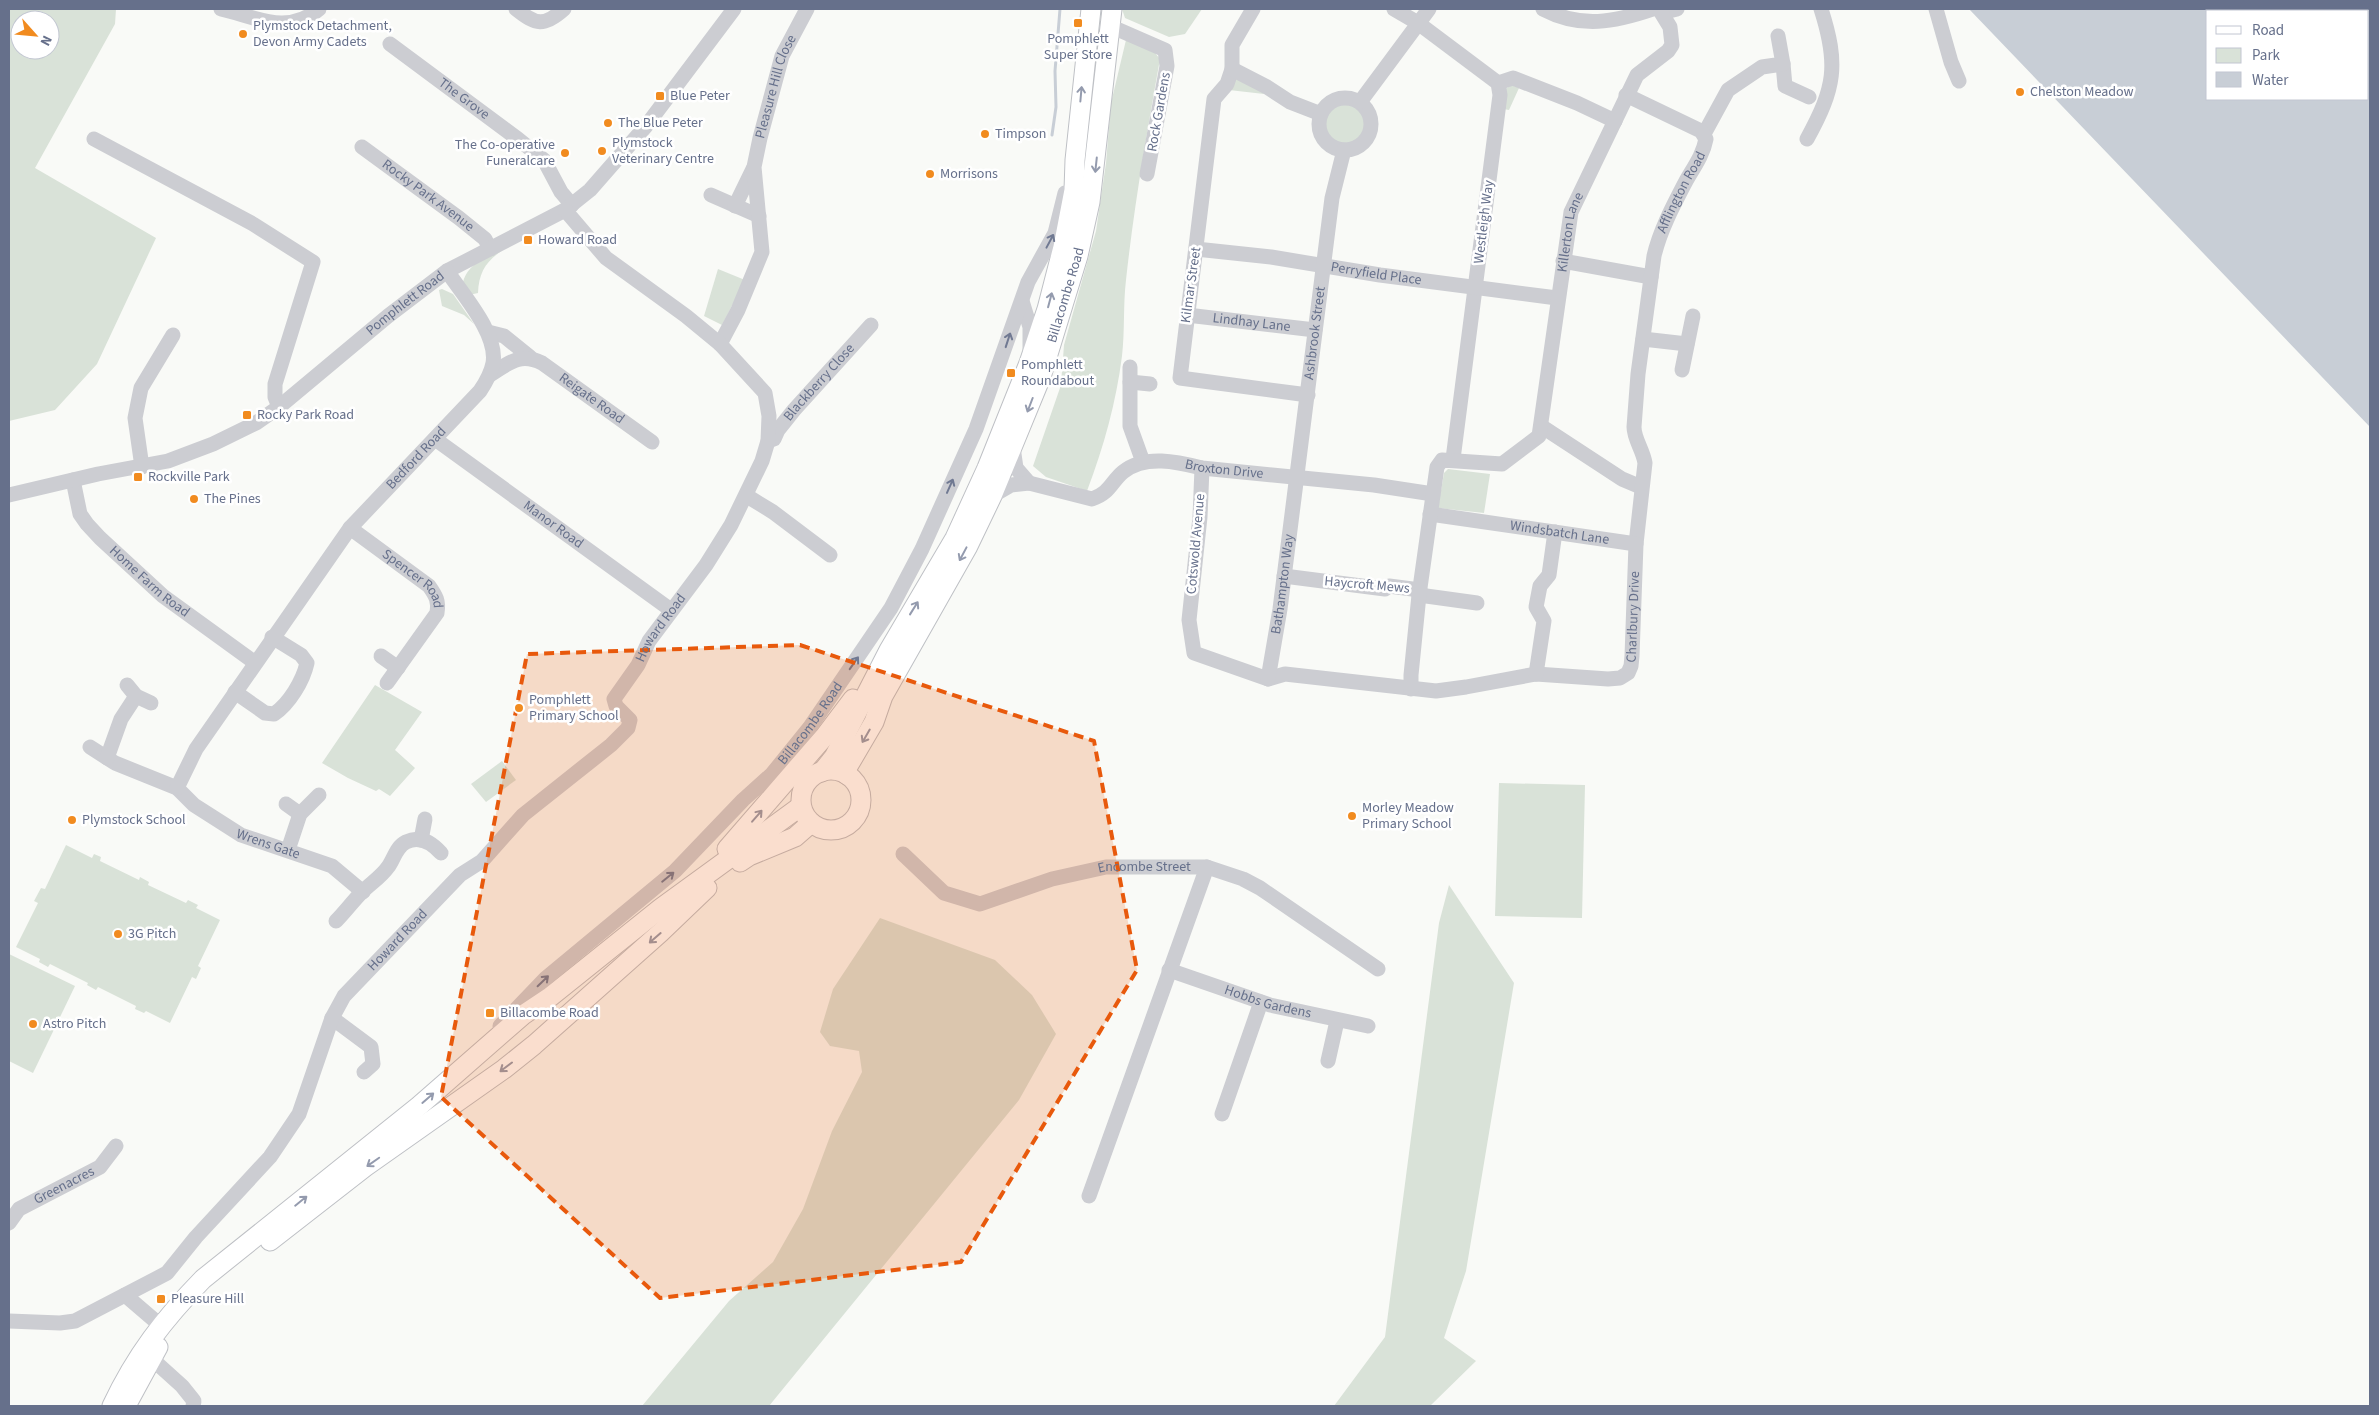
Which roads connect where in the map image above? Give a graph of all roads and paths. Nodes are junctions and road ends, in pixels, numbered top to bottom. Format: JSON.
{"nodes":[{"id":1,"x":319,"y":9,"type":"edge"},
{"id":2,"x":516,"y":9,"type":"edge"},
{"id":3,"x":564,"y":9,"type":"edge"},
{"id":4,"x":734,"y":9,"type":"edge"},
{"id":5,"x":807,"y":9,"type":"edge"},
{"id":6,"x":1091,"y":9,"type":"edge"},
{"id":7,"x":1253,"y":9,"type":"edge"},
{"id":8,"x":1394,"y":9,"type":"edge"},
{"id":9,"x":1429,"y":9,"type":"edge"},
{"id":10,"x":1543,"y":9,"type":"edge"},
{"id":11,"x":1653,"y":9,"type":"edge"},
{"id":12,"x":1659,"y":9,"type":"edge"},
{"id":13,"x":1664,"y":9,"type":"edge"},
{"id":14,"x":1677,"y":9,"type":"edge"},
{"id":15,"x":1822,"y":9,"type":"edge"},
{"id":16,"x":1936,"y":9,"type":"edge"},
{"id":17,"x":228,"y":10,"type":"edge"},
{"id":18,"x":1111,"y":18,"type":"edge"},
{"id":19,"x":1418,"y":23,"type":"junction"},
{"id":20,"x":1778,"y":36,"type":"dead end"},
{"id":21,"x":390,"y":44,"type":"dead end"},
{"id":22,"x":1783,"y":64,"type":"junction"},
{"id":23,"x":1232,"y":69,"type":"junction"},
{"id":24,"x":1959,"y":81,"type":"dead end"},
{"id":25,"x":1498,"y":83,"type":"junction"},
{"id":26,"x":1626,"y":94,"type":"junction"},
{"id":27,"x":1809,"y":97,"type":"dead end"},
{"id":28,"x":1360,"y":102,"type":"junction"},
{"id":29,"x":1321,"y":114,"type":"junction"},
{"id":30,"x":1615,"y":121,"type":"junction"},
{"id":31,"x":1704,"y":134,"type":"junction"},
{"id":32,"x":94,"y":139,"type":"dead end"},
{"id":33,"x":1807,"y":139,"type":"dead end"},
{"id":34,"x":362,"y":147,"type":"dead end"},
{"id":35,"x":1344,"y":150,"type":"junction"},
{"id":36,"x":1075,"y":160,"type":"junction"},
{"id":37,"x":754,"y":167,"type":"junction"},
{"id":38,"x":1147,"y":174,"type":"dead end"},
{"id":39,"x":711,"y":196,"type":"dead end"},
{"id":40,"x":735,"y":206,"type":"junction"},
{"id":41,"x":569,"y":208,"type":"junction"},
{"id":42,"x":759,"y":216,"type":"junction"},
{"id":43,"x":490,"y":249,"type":"junction"},
{"id":44,"x":1196,"y":249,"type":"junction"},
{"id":45,"x":1563,"y":261,"type":"junction"},
{"id":46,"x":1323,"y":265,"type":"junction"},
{"id":47,"x":447,"y":271,"type":"junction"},
{"id":48,"x":1651,"y":277,"type":"junction"},
{"id":49,"x":1476,"y":288,"type":"junction"},
{"id":50,"x":1558,"y":298,"type":"junction"},
{"id":51,"x":1022,"y":301,"type":"junction"},
{"id":52,"x":1187,"y":315,"type":"junction"},
{"id":53,"x":1693,"y":316,"type":"dead end"},
{"id":54,"x":871,"y":325,"type":"dead end"},
{"id":55,"x":1315,"y":330,"type":"junction"},
{"id":56,"x":488,"y":332,"type":"junction"},
{"id":57,"x":173,"y":335,"type":"dead end"},
{"id":58,"x":1643,"y":339,"type":"junction"},
{"id":59,"x":720,"y":344,"type":"junction"},
{"id":60,"x":1687,"y":344,"type":"junction"},
{"id":61,"x":530,"y":357,"type":"junction"},
{"id":62,"x":1029,"y":363,"type":"junction"},
{"id":63,"x":1682,"y":370,"type":"dead end"},
{"id":64,"x":490,"y":376,"type":"junction"},
{"id":65,"x":1150,"y":384,"type":"dead end"},
{"id":66,"x":1308,"y":395,"type":"junction"},
{"id":67,"x":279,"y":407,"type":"junction"},
{"id":68,"x":1541,"y":426,"type":"junction"},
{"id":69,"x":435,"y":439,"type":"junction"},
{"id":70,"x":768,"y":441,"type":"junction"},
{"id":71,"x":652,"y":442,"type":"dead end"},
{"id":72,"x":1014,"y":446,"type":"junction"},
{"id":73,"x":1453,"y":460,"type":"junction"},
{"id":74,"x":1143,"y":462,"type":"junction"},
{"id":75,"x":142,"y":467,"type":"junction"},
{"id":76,"x":1202,"y":468,"type":"junction"},
{"id":77,"x":73,"y":480,"type":"junction"},
{"id":78,"x":1029,"y":483,"type":"junction"},
{"id":79,"x":1296,"y":483,"type":"junction"},
{"id":80,"x":1641,"y":487,"type":"junction"},
{"id":81,"x":1433,"y":494,"type":"junction"},
{"id":82,"x":9,"y":495,"type":"edge"},
{"id":83,"x":747,"y":496,"type":"junction"},
{"id":84,"x":992,"y":496,"type":"junction"},
{"id":85,"x":1430,"y":514,"type":"junction"},
{"id":86,"x":350,"y":528,"type":"junction"},
{"id":87,"x":1555,"y":532,"type":"junction"},
{"id":88,"x":1636,"y":544,"type":"junction"},
{"id":89,"x":830,"y":555,"type":"dead end"},
{"id":90,"x":1284,"y":576,"type":"junction"},
{"id":91,"x":1420,"y":593,"type":"junction"},
{"id":92,"x":1477,"y":603,"type":"dead end"},
{"id":93,"x":671,"y":610,"type":"junction"},
{"id":94,"x":272,"y":637,"type":"junction"},
{"id":95,"x":889,"y":650,"type":"junction"},
{"id":96,"x":382,"y":656,"type":"dead end"},
{"id":97,"x":254,"y":662,"type":"junction"},
{"id":98,"x":398,"y":668,"type":"junction"},
{"id":99,"x":1536,"y":674,"type":"junction"},
{"id":100,"x":1268,"y":679,"type":"junction"},
{"id":101,"x":387,"y":683,"type":"dead end"},
{"id":102,"x":1411,"y":689,"type":"junction"},
{"id":103,"x":235,"y":692,"type":"junction"},
{"id":104,"x":150,"y":703,"type":"dead end"},
{"id":105,"x":90,"y":746,"type":"dead end"},
{"id":106,"x":107,"y":758,"type":"junction"},
{"id":107,"x":822,"y":772,"type":"junction"},
{"id":108,"x":848,"y":775,"type":"junction"},
{"id":109,"x":177,"y":788,"type":"junction"},
{"id":110,"x":319,"y":795,"type":"dead end"},
{"id":111,"x":286,"y":804,"type":"dead end"},
{"id":112,"x":801,"y":806,"type":"junction"},
{"id":113,"x":300,"y":814,"type":"junction"},
{"id":114,"x":425,"y":819,"type":"dead end"},
{"id":115,"x":811,"y":823,"type":"junction"},
{"id":116,"x":422,"y":840,"type":"junction"},
{"id":117,"x":288,"y":850,"type":"junction"},
{"id":118,"x":441,"y":852,"type":"dead end"},
{"id":119,"x":903,"y":854,"type":"dead end"},
{"id":120,"x":1207,"y":867,"type":"junction"},
{"id":121,"x":363,"y":892,"type":"junction"},
{"id":122,"x":673,"y":901,"type":"junction"},
{"id":123,"x":336,"y":922,"type":"dead end"},
{"id":124,"x":1170,"y":965,"type":"junction"},
{"id":125,"x":1378,"y":969,"type":"dead end"},
{"id":126,"x":592,"y":992,"type":"junction"},
{"id":127,"x":1261,"y":1002,"type":"junction"},
{"id":128,"x":522,"y":1009,"type":"junction"},
{"id":129,"x":332,"y":1018,"type":"junction"},
{"id":130,"x":1337,"y":1021,"type":"junction"},
{"id":131,"x":1368,"y":1026,"type":"dead end"},
{"id":132,"x":534,"y":1045,"type":"junction"},
{"id":133,"x":1328,"y":1060,"type":"dead end"},
{"id":134,"x":468,"y":1062,"type":"junction"},
{"id":135,"x":364,"y":1072,"type":"dead end"},
{"id":136,"x":1222,"y":1114,"type":"dead end"},
{"id":137,"x":116,"y":1146,"type":"dead end"},
{"id":138,"x":1090,"y":1196,"type":"dead end"},
{"id":139,"x":9,"y":1223,"type":"edge"},
{"id":140,"x":125,"y":1295,"type":"junction"},
{"id":141,"x":9,"y":1321,"type":"edge"},
{"id":142,"x":160,"y":1325,"type":"junction"},
{"id":143,"x":151,"y":1358,"type":"junction"},
{"id":144,"x":112,"y":1406,"type":"edge"},
{"id":145,"x":126,"y":1406,"type":"edge"},
{"id":146,"x":193,"y":1406,"type":"edge"}],
"edges":[{"from":1,"to":17,"type":"street"},
{"from":2,"to":3,"type":"street"},
{"from":4,"to":41,"type":"street","name":"Pomphlett Road"},
{"from":5,"to":37,"type":"street","name":"Pleasure Hill Close"},
{"from":36,"to":6,"type":"main road","name":"Billacombe Road","one_way":true},
{"from":7,"to":23,"type":"street","name":"Kilmar Street"},
{"from":8,"to":19,"type":"street"},
{"from":9,"to":19,"type":"street"},
{"from":10,"to":11,"type":"street"},
{"from":12,"to":26,"type":"street","name":"Killerton Lane"},
{"from":13,"to":14,"type":"street"},
{"from":15,"to":33,"type":"street"},
{"from":16,"to":24,"type":"street"},
{"from":18,"to":38,"type":"street","name":"Rock Gardens"},
{"from":18,"to":72,"type":"main road","name":"Billacombe Road","one_way":true},
{"from":19,"to":25,"type":"street"},
{"from":19,"to":28,"type":"street"},
{"from":20,"to":22,"type":"street"},
{"from":21,"to":41,"type":"street","name":"The Grove"},
{"from":22,"to":27,"type":"street"},
{"from":22,"to":31,"type":"street"},
{"from":23,"to":29,"type":"street"},
{"from":23,"to":44,"type":"street","name":"Kilmar Street"},
{"from":25,"to":30,"type":"street"},
{"from":25,"to":49,"type":"street","name":"Westleigh Way"},
{"from":26,"to":30,"type":"street","name":"Killerton Lane"},
{"from":26,"to":31,"type":"street","name":"Afflington Road"},
{"from":28,"to":29,"type":"street"},
{"from":28,"to":35,"type":"street"},
{"from":29,"to":35,"type":"street"},
{"from":30,"to":45,"type":"street","name":"Killerton Lane"},
{"from":31,"to":48,"type":"street","name":"Afflington Road"},
{"from":32,"to":67,"type":"street"},
{"from":34,"to":43,"type":"street","name":"Rocky Park Avenue"},
{"from":35,"to":46,"type":"street","name":"Ashbrook Street"},
{"from":51,"to":36,"type":"street","name":"Billacombe Road","one_way":true},
{"from":62,"to":36,"type":"main road","name":"Billacombe Road","one_way":true},
{"from":37,"to":40,"type":"street","name":"Pleasure Hill Close"},
{"from":37,"to":42,"type":"street","name":"Pleasure Hill Close"},
{"from":39,"to":40,"type":"street"},
{"from":40,"to":42,"type":"street"},
{"from":41,"to":43,"type":"street","name":"Pomphlett Road"},
{"from":41,"to":59,"type":"street","name":"Howard Road"},
{"from":42,"to":59,"type":"street","name":"Pleasure Hill Close"},
{"from":43,"to":47,"type":"street","name":"Pomphlett Road"},
{"from":44,"to":46,"type":"street","name":"Perryfield Place"},
{"from":44,"to":52,"type":"street","name":"Kilmar Street"},
{"from":45,"to":48,"type":"street"},
{"from":45,"to":50,"type":"street","name":"Killerton Lane"},
{"from":46,"to":49,"type":"street","name":"Perryfield Place"},
{"from":46,"to":55,"type":"street","name":"Ashbrook Street"},
{"from":47,"to":56,"type":"street","name":"Bedford Road"},
{"from":47,"to":67,"type":"street","name":"Pomphlett Road"},
{"from":48,"to":58,"type":"street","name":"Afflington Road"},
{"from":49,"to":50,"type":"street","name":"Perryfield Place"},
{"from":49,"to":73,"type":"street","name":"Westleigh Way"},
{"from":50,"to":68,"type":"street","name":"Killerton Lane"},
{"from":51,"to":62,"type":"street","name":"Billacombe Road"},
{"from":128,"to":51,"type":"street","name":"Billacombe Road","one_way":true},
{"from":52,"to":55,"type":"street","name":"Lindhay Lane"},
{"from":52,"to":66,"type":"street","name":"Kilmar Street"},
{"from":53,"to":60,"type":"street"},
{"from":54,"to":70,"type":"street","name":"Blackberry Close"},
{"from":55,"to":66,"type":"street","name":"Ashbrook Street"},
{"from":56,"to":61,"type":"street","name":"Reigate Road"},
{"from":56,"to":64,"type":"street","name":"Bedford Road"},
{"from":57,"to":75,"type":"street"},
{"from":58,"to":60,"type":"street"},
{"from":58,"to":80,"type":"street","name":"Afflington Road"},
{"from":59,"to":70,"type":"street","name":"Howard Road"},
{"from":60,"to":63,"type":"street"},
{"from":61,"to":64,"type":"street"},
{"from":61,"to":71,"type":"street","name":"Reigate Road"},
{"from":95,"to":62,"type":"main road","name":"Billacombe Road","one_way":true},
{"from":64,"to":69,"type":"street","name":"Bedford Road"},
{"from":65,"to":74,"type":"street"},
{"from":66,"to":79,"type":"street","name":"Ashbrook Street"},
{"from":67,"to":75,"type":"street","name":"Pomphlett Road"},
{"from":68,"to":73,"type":"street","name":"Killerton Lane"},
{"from":68,"to":80,"type":"street"},
{"from":69,"to":86,"type":"street","name":"Bedford Road"},
{"from":69,"to":93,"type":"street","name":"Manor Road"},
{"from":70,"to":83,"type":"street","name":"Howard Road"},
{"from":72,"to":78,"type":"street"},
{"from":72,"to":84,"type":"main road","name":"Billacombe Road"},
{"from":73,"to":81,"type":"street"},
{"from":74,"to":76,"type":"street","name":"Broxton Drive"},
{"from":74,"to":78,"type":"street"},
{"from":75,"to":77,"type":"street","name":"Pomphlett Road"},
{"from":76,"to":79,"type":"street","name":"Broxton Drive"},
{"from":76,"to":100,"type":"street","name":"Cotswold Avenue"},
{"from":77,"to":82,"type":"street","name":"Pomphlett Road"},
{"from":77,"to":97,"type":"street","name":"Home Farm Road"},
{"from":78,"to":84,"type":"street"},
{"from":79,"to":81,"type":"street","name":"Broxton Drive"},
{"from":79,"to":90,"type":"street","name":"Bathampton Way"},
{"from":80,"to":88,"type":"street","name":"Charlbury Drive"},
{"from":81,"to":85,"type":"street"},
{"from":83,"to":89,"type":"street"},
{"from":83,"to":93,"type":"street","name":"Howard Road"},
{"from":84,"to":108,"type":"main road","name":"Billacombe Road","one_way":true},
{"from":85,"to":87,"type":"street","name":"Windsbatch Lane"},
{"from":85,"to":91,"type":"street"},
{"from":86,"to":94,"type":"street","name":"Bedford Road"},
{"from":86,"to":98,"type":"street","name":"Spencer Road"},
{"from":87,"to":88,"type":"street","name":"Windsbatch Lane"},
{"from":87,"to":99,"type":"street"},
{"from":88,"to":99,"type":"street","name":"Charlbury Drive"},
{"from":90,"to":91,"type":"street","name":"Haycroft Mews"},
{"from":90,"to":100,"type":"street","name":"Bathampton Way"},
{"from":91,"to":92,"type":"street","name":"Haycroft Mews"},
{"from":91,"to":102,"type":"street"},
{"from":93,"to":129,"type":"street","name":"Howard Road"},
{"from":94,"to":97,"type":"street","name":"Bedford Road"},
{"from":94,"to":103,"type":"street"},
{"from":95,"to":107,"type":"main road","name":"Billacombe Road"},
{"from":122,"to":95,"type":"main road","name":"Billacombe Road","one_way":true},
{"from":96,"to":98,"type":"street"},
{"from":97,"to":103,"type":"street","name":"Bedford Road"},
{"from":98,"to":101,"type":"street","name":"Spencer Road"},
{"from":99,"to":102,"type":"street","name":"Charlbury Drive"},
{"from":100,"to":102,"type":"street","name":"Charlbury Drive"},
{"from":103,"to":109,"type":"street","name":"Bedford Road"},
{"from":104,"to":106,"type":"street"},
{"from":105,"to":106,"type":"street"},
{"from":106,"to":109,"type":"street"},
{"from":107,"to":108,"type":"main road"},
{"from":107,"to":112,"type":"main road","name":"Billacombe Road"},
{"from":108,"to":115,"type":"main road"},
{"from":109,"to":117,"type":"street","name":"Wrens Gate"},
{"from":110,"to":113,"type":"street"},
{"from":111,"to":113,"type":"street"},
{"from":112,"to":115,"type":"main road"},
{"from":112,"to":122,"type":"main road","name":"Billacombe Road"},
{"from":113,"to":117,"type":"street"},
{"from":114,"to":116,"type":"street"},
{"from":115,"to":126,"type":"main road","one_way":true},
{"from":116,"to":118,"type":"street"},
{"from":116,"to":121,"type":"street"},
{"from":117,"to":121,"type":"street","name":"Wrens Gate"},
{"from":119,"to":120,"type":"street","name":"Encombe Street"},
{"from":120,"to":124,"type":"street"},
{"from":120,"to":125,"type":"street","name":"Encombe Street"},
{"from":121,"to":123,"type":"street"},
{"from":122,"to":128,"type":"main road","name":"Billacombe Road"},
{"from":124,"to":127,"type":"street","name":"Hobbs Gardens"},
{"from":124,"to":138,"type":"street"},
{"from":126,"to":128,"type":"main road"},
{"from":126,"to":132,"type":"main road"},
{"from":127,"to":130,"type":"street","name":"Hobbs Gardens"},
{"from":127,"to":136,"type":"street"},
{"from":128,"to":134,"type":"main road","name":"Billacombe Road"},
{"from":129,"to":135,"type":"street"},
{"from":129,"to":140,"type":"street","name":"Howard Road"},
{"from":130,"to":131,"type":"street","name":"Hobbs Gardens"},
{"from":130,"to":133,"type":"street"},
{"from":132,"to":134,"type":"main road"},
{"from":132,"to":143,"type":"main road","one_way":true},
{"from":142,"to":134,"type":"main road","name":"Billacombe Road","one_way":true},
{"from":137,"to":139,"type":"street","name":"Greenacres"},
{"from":140,"to":141,"type":"street"},
{"from":140,"to":142,"type":"street"},
{"from":142,"to":144,"type":"main road","name":"Billacombe Road"},
{"from":143,"to":145,"type":"main road"},
{"from":143,"to":146,"type":"street"}]}
